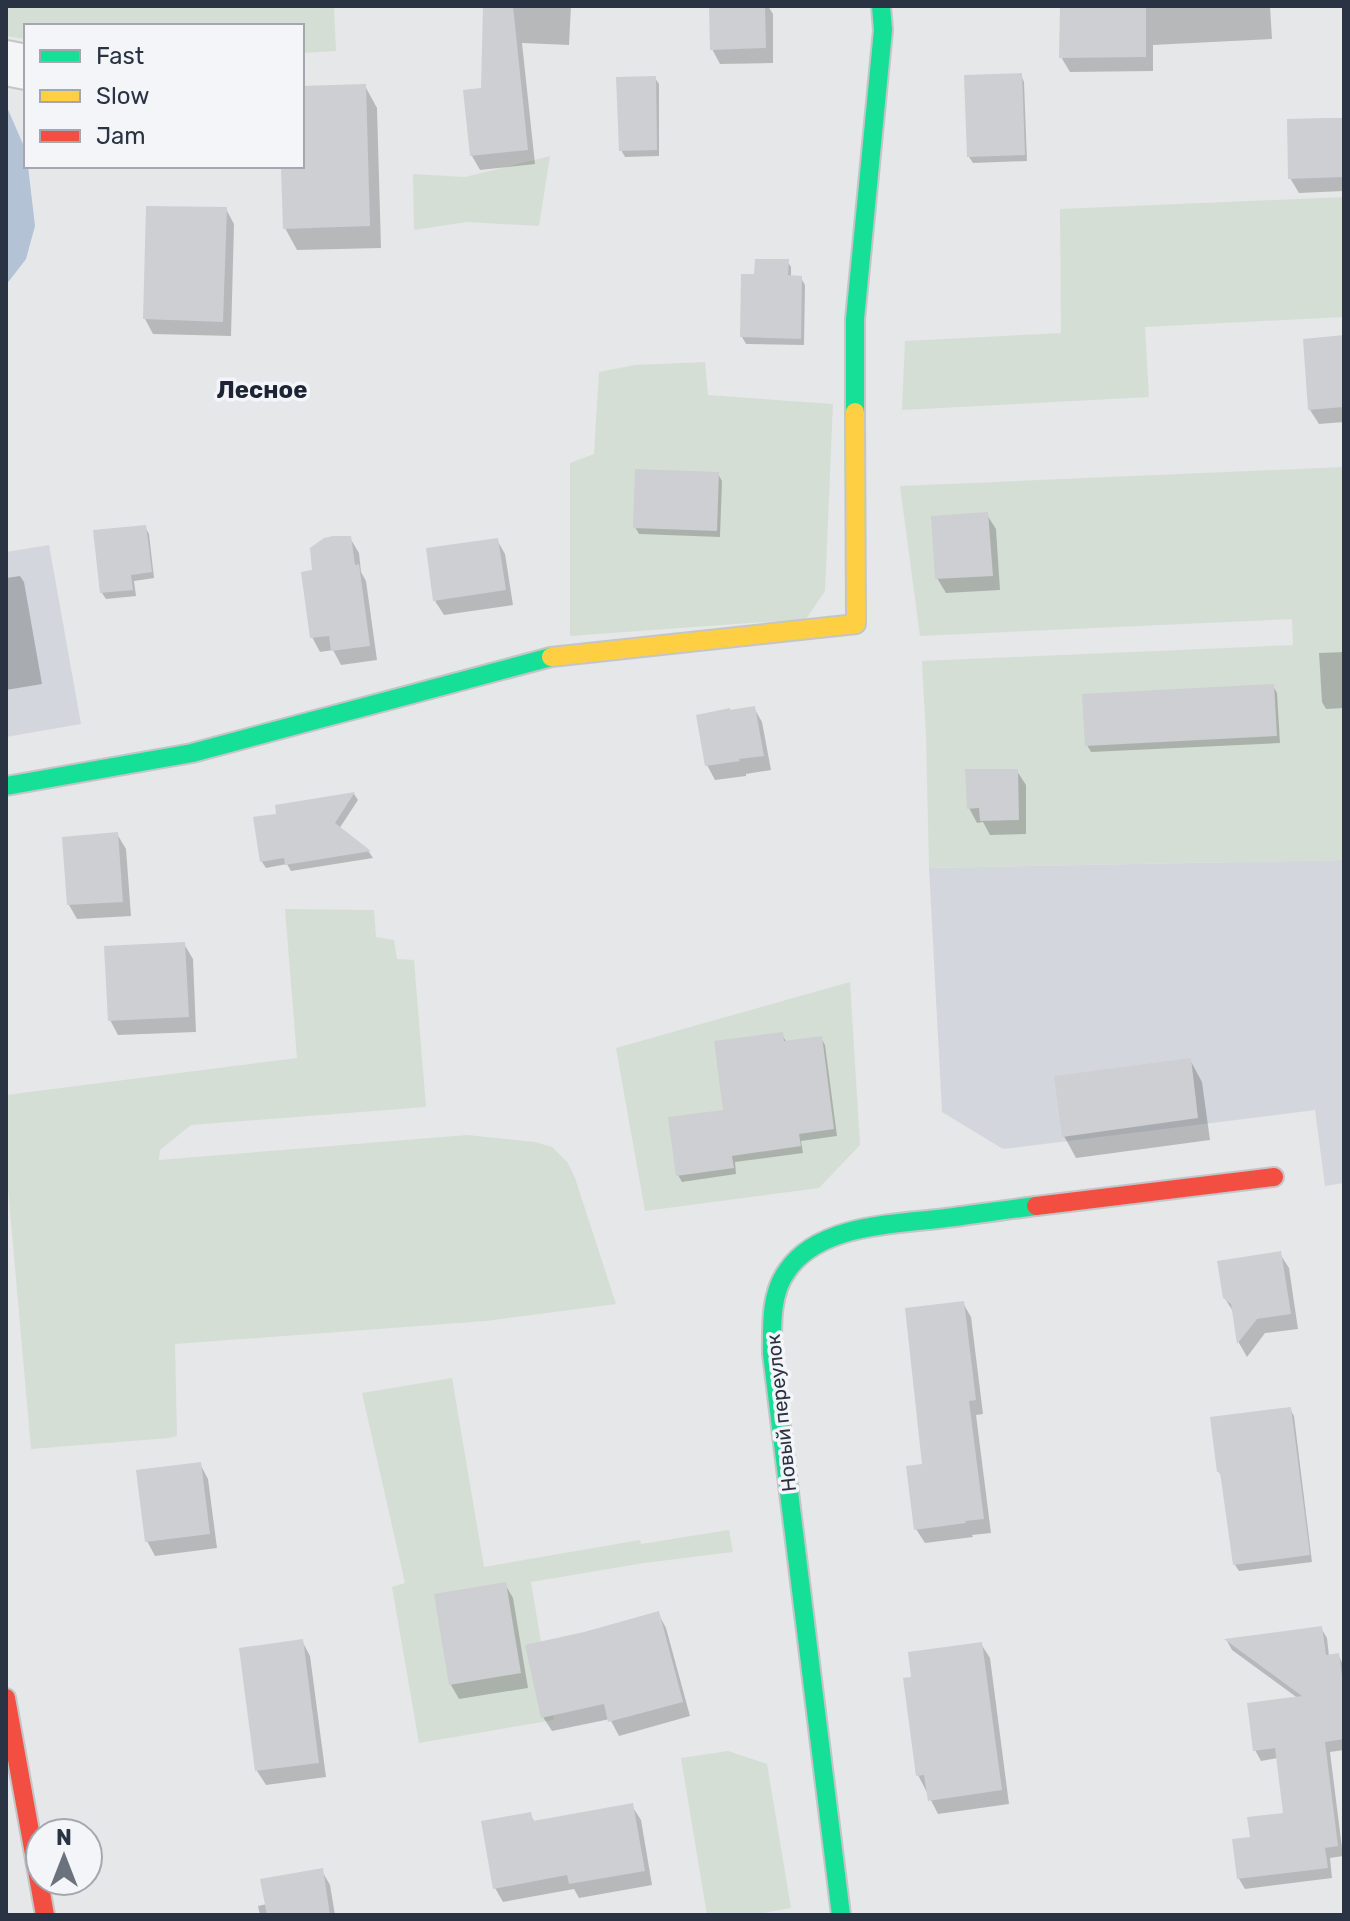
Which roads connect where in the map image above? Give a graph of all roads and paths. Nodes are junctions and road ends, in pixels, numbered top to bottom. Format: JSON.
{"nodes":[{"id":1,"x":881,"y":6,"type":"edge"},
{"id":2,"x":6,"y":786,"type":"edge"},
{"id":3,"x":1274,"y":1177,"type":"dead end"},
{"id":4,"x":6,"y":1698,"type":"edge"},
{"id":5,"x":45,"y":1915,"type":"edge"},
{"id":6,"x":841,"y":1915,"type":"edge"}],
"edges":[{"from":1,"to":2,"type":"street"},
{"from":3,"to":6,"type":"street","name":"Новый переулок"},
{"from":4,"to":5,"type":"street"}]}
